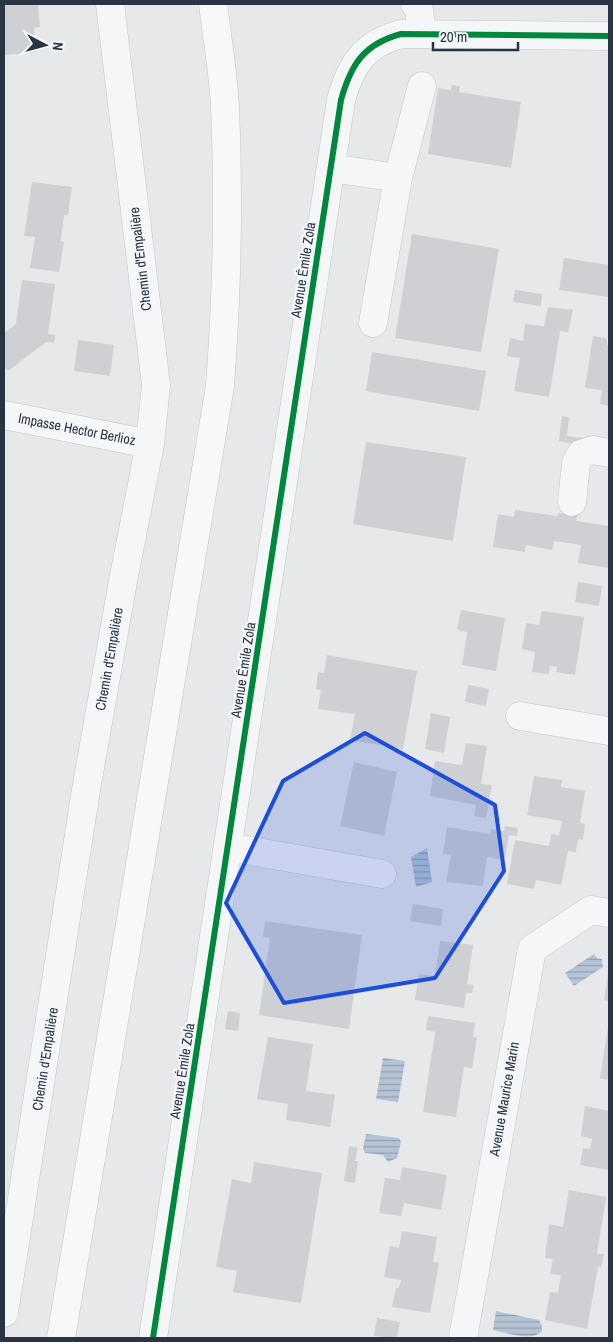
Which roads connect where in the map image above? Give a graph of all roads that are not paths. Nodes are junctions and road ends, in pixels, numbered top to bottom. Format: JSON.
{"nodes":[{"id":1,"x":110,"y":4,"type":"edge"},
{"id":2,"x":213,"y":4,"type":"edge"},
{"id":3,"x":415,"y":4,"type":"edge"},
{"id":4,"x":411,"y":34,"type":"junction"},
{"id":5,"x":609,"y":36,"type":"edge"},
{"id":6,"x":422,"y":86,"type":"dead end"},
{"id":7,"x":331,"y":168,"type":"junction"},
{"id":8,"x":398,"y":178,"type":"junction"},
{"id":9,"x":373,"y":323,"type":"dead end"},
{"id":10,"x":4,"y":415,"type":"edge"},
{"id":11,"x":150,"y":444,"type":"junction"},
{"id":12,"x":609,"y":453,"type":"edge"},
{"id":13,"x":572,"y":502,"type":"dead end"},
{"id":14,"x":520,"y":716,"type":"dead end"},
{"id":15,"x":609,"y":731,"type":"edge"},
{"id":16,"x":229,"y":847,"type":"junction"},
{"id":17,"x":382,"y":874,"type":"dead end"},
{"id":18,"x":609,"y":912,"type":"edge"},
{"id":19,"x":4,"y":1313,"type":"edge"},
{"id":20,"x":61,"y":1338,"type":"edge"},
{"id":21,"x":153,"y":1338,"type":"edge"},
{"id":22,"x":463,"y":1338,"type":"edge"}],
"edges":[{"from":1,"to":11,"type":"street","name":"Chemin d'Empalière"},
{"from":2,"to":20,"type":"main road"},
{"from":3,"to":4,"type":"street"},
{"from":4,"to":5,"type":"street"},
{"from":4,"to":7,"type":"street","name":"Avenue Émile Zola"},
{"from":6,"to":8,"type":"street"},
{"from":7,"to":8,"type":"street"},
{"from":7,"to":16,"type":"street","name":"Avenue Émile Zola"},
{"from":8,"to":9,"type":"street"},
{"from":10,"to":11,"type":"street","name":"Impasse Hector Berlioz"},
{"from":11,"to":19,"type":"street","name":"Chemin d'Empalière"},
{"from":12,"to":13,"type":"street"},
{"from":14,"to":15,"type":"street"},
{"from":16,"to":17,"type":"street"},
{"from":16,"to":21,"type":"street","name":"Avenue Émile Zola"},
{"from":18,"to":22,"type":"street","name":"Avenue Maurice Marin"}]}
